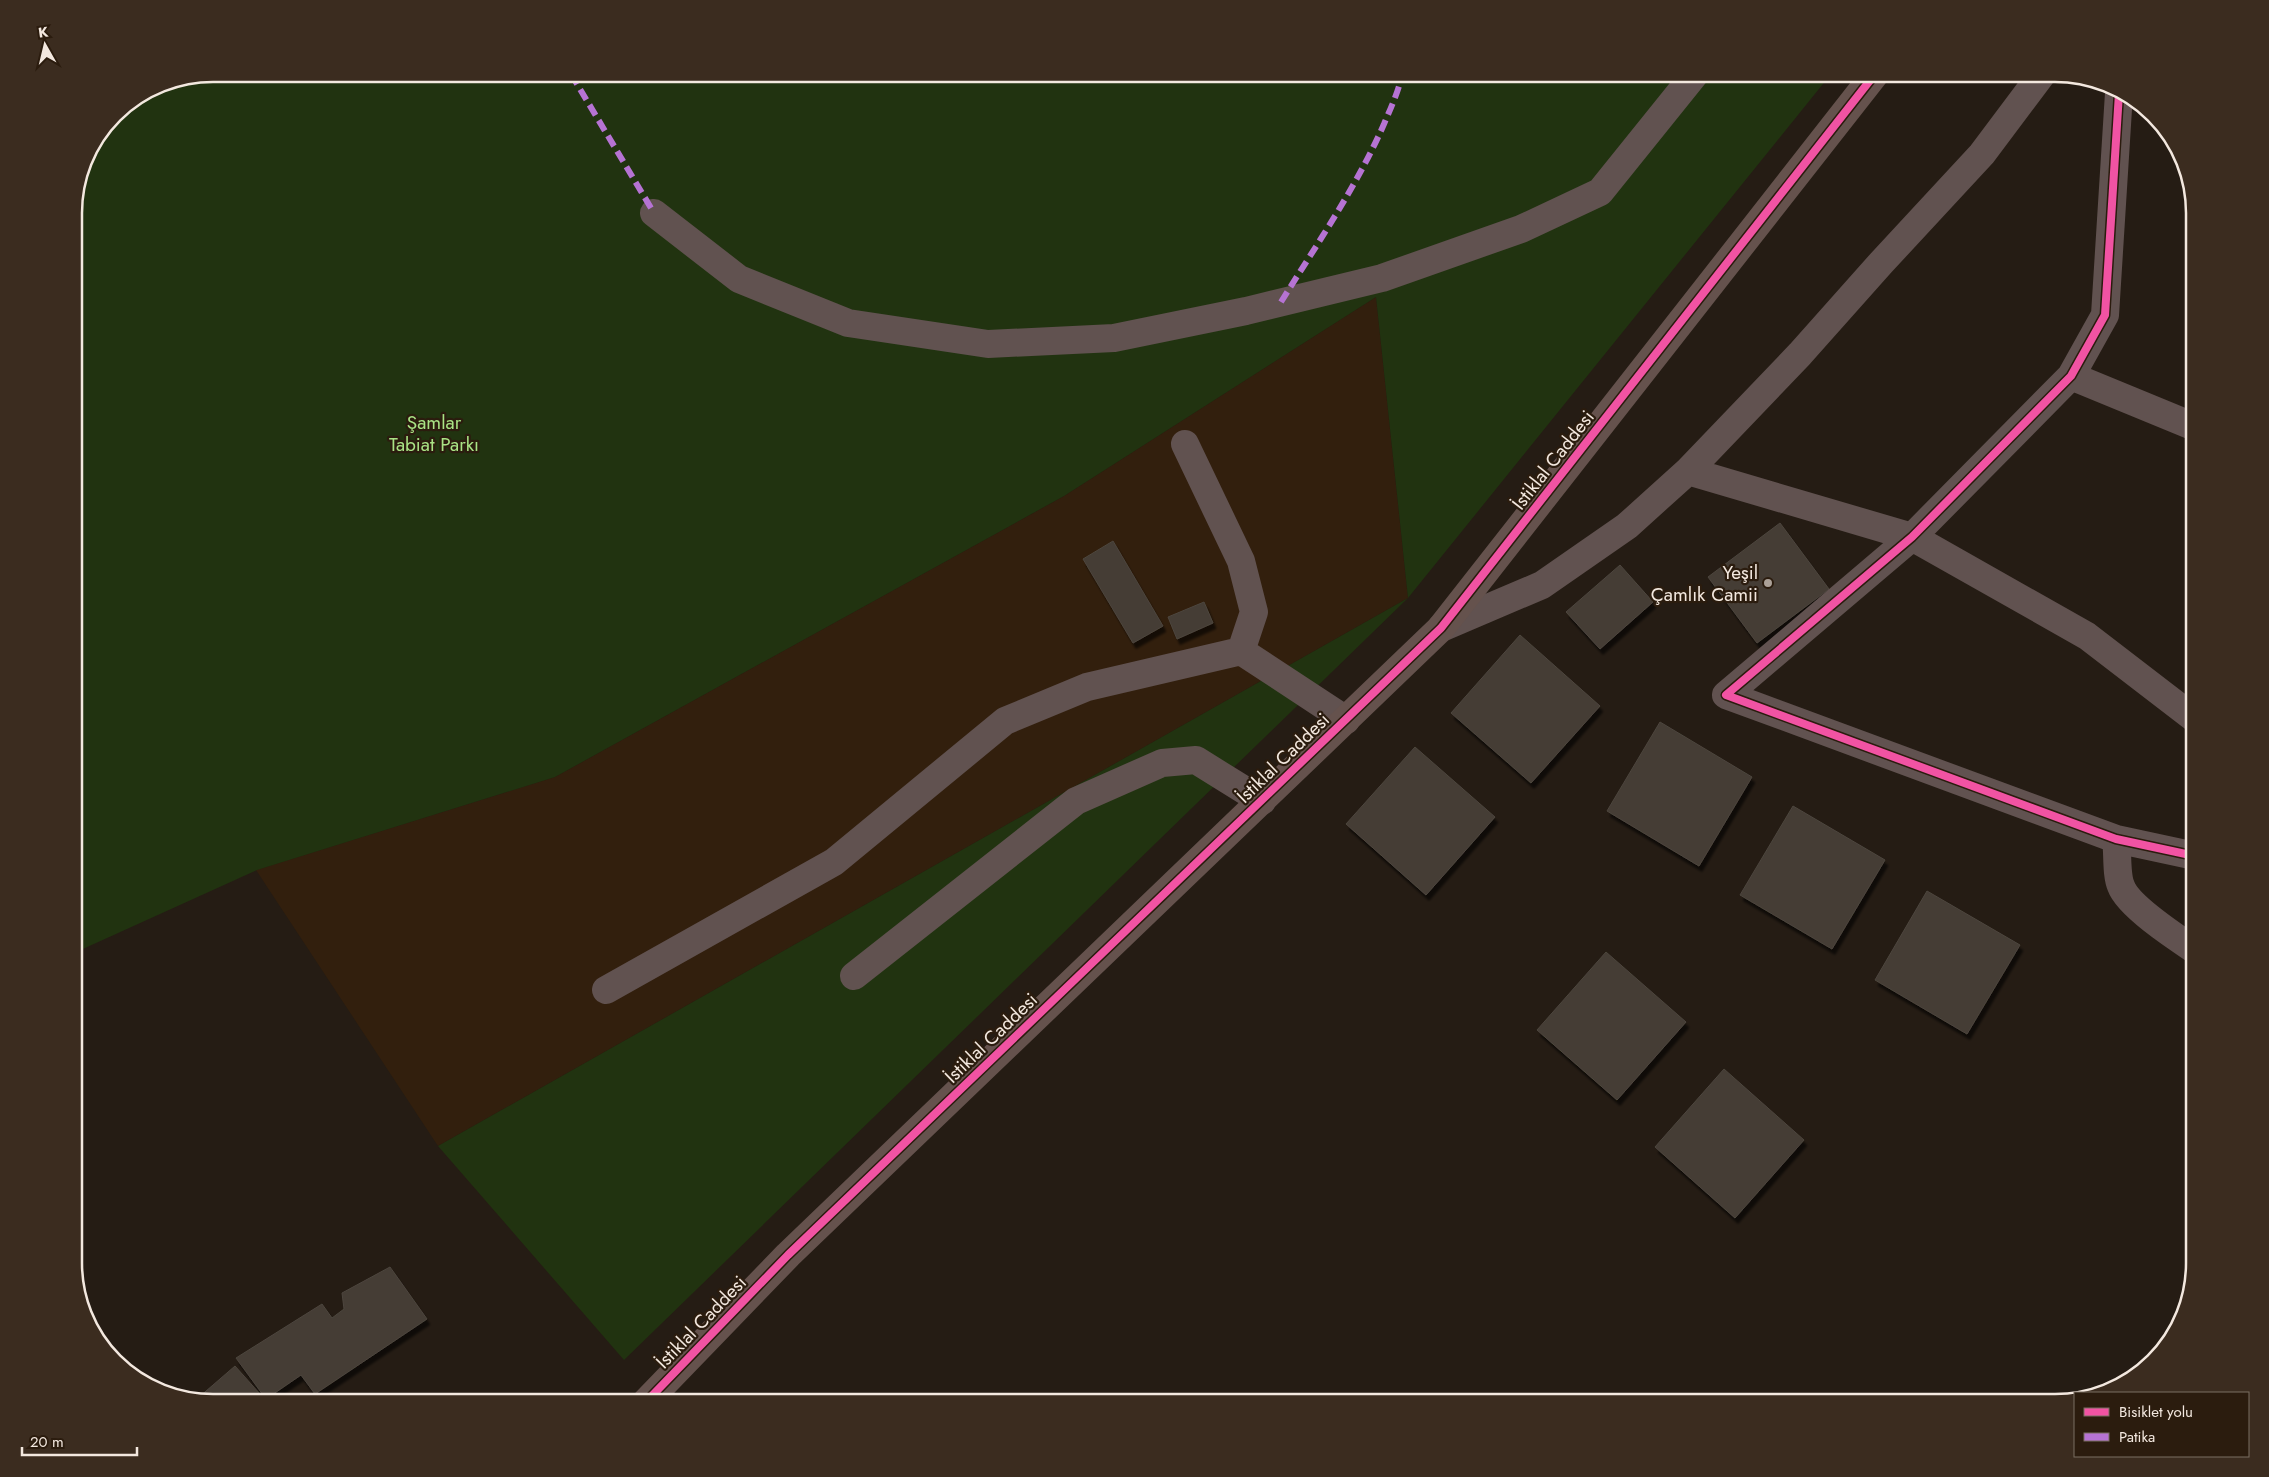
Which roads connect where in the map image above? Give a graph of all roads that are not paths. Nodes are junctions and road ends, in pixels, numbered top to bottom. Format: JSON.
{"nodes":[{"id":1,"x":1689,"y":82,"type":"edge"},
{"id":2,"x":1869,"y":82,"type":"edge"},
{"id":3,"x":2036,"y":82,"type":"edge"},
{"id":4,"x":2119,"y":99,"type":"edge"},
{"id":5,"x":654,"y":213,"type":"dead end"},
{"id":6,"x":2071,"y":376,"type":"junction"},
{"id":7,"x":2186,"y":423,"type":"edge"},
{"id":8,"x":1184,"y":444,"type":"dead end"},
{"id":9,"x":1688,"y":471,"type":"junction"},
{"id":10,"x":1912,"y":537,"type":"junction"},
{"id":11,"x":1441,"y":628,"type":"junction"},
{"id":12,"x":1241,"y":651,"type":"junction"},
{"id":13,"x":2186,"y":711,"type":"edge"},
{"id":14,"x":1346,"y":720,"type":"junction"},
{"id":15,"x":1262,"y":800,"type":"junction"},
{"id":16,"x":2116,"y":839,"type":"junction"},
{"id":17,"x":2186,"y":854,"type":"edge"},
{"id":18,"x":2186,"y":944,"type":"edge"},
{"id":19,"x":854,"y":976,"type":"dead end"},
{"id":20,"x":606,"y":990,"type":"dead end"},
{"id":21,"x":654,"y":1394,"type":"edge"}],
"edges":[{"from":1,"to":5,"type":"street"},
{"from":2,"to":11,"type":"main road","name":"İstiklal Caddesi"},
{"from":3,"to":9,"type":"street"},
{"from":4,"to":6,"type":"street"},
{"from":6,"to":7,"type":"street"},
{"from":6,"to":10,"type":"street"},
{"from":8,"to":12,"type":"street"},
{"from":9,"to":10,"type":"street"},
{"from":9,"to":11,"type":"street"},
{"from":10,"to":13,"type":"street"},
{"from":10,"to":16,"type":"street"},
{"from":11,"to":14,"type":"main road","name":"İstiklal Caddesi"},
{"from":12,"to":14,"type":"street"},
{"from":12,"to":20,"type":"street"},
{"from":14,"to":15,"type":"main road","name":"İstiklal Caddesi"},
{"from":15,"to":19,"type":"street"},
{"from":15,"to":21,"type":"main road","name":"İstiklal Caddesi"},
{"from":16,"to":17,"type":"street"},
{"from":16,"to":18,"type":"street"}]}
